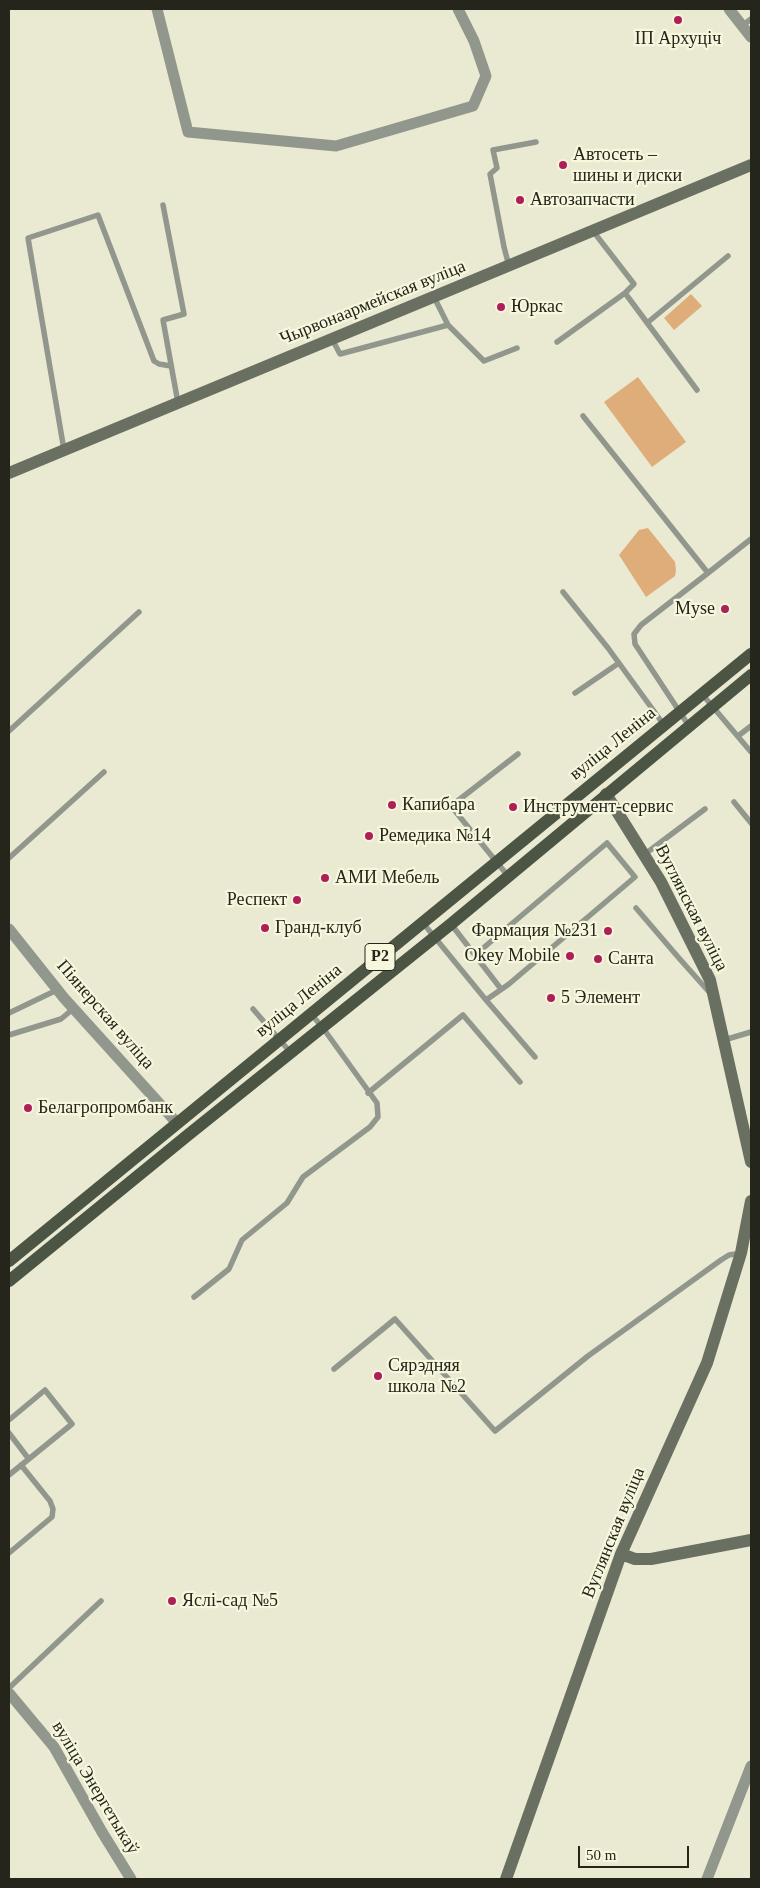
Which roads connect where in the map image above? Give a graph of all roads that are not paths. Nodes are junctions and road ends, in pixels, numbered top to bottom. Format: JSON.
{"nodes":[{"id":1,"x":157,"y":9,"type":"edge"},
{"id":2,"x":458,"y":9,"type":"edge"},
{"id":3,"x":729,"y":9,"type":"edge"},
{"id":4,"x":747,"y":22,"type":"edge"},
{"id":5,"x":751,"y":37,"type":"edge"},
{"id":6,"x":536,"y":142,"type":"dead end"},
{"id":7,"x":751,"y":165,"type":"edge"},
{"id":8,"x":163,"y":205,"type":"dead end"},
{"id":9,"x":593,"y":231,"type":"junction"},
{"id":10,"x":728,"y":256,"type":"dead end"},
{"id":11,"x":510,"y":266,"type":"junction"},
{"id":12,"x":625,"y":293,"type":"junction"},
{"id":13,"x":434,"y":297,"type":"junction"},
{"id":14,"x":647,"y":323,"type":"junction"},
{"id":15,"x":448,"y":325,"type":"junction"},
{"id":16,"x":332,"y":339,"type":"junction"},
{"id":17,"x":557,"y":342,"type":"dead end"},
{"id":18,"x":517,"y":348,"type":"dead end"},
{"id":19,"x":171,"y":366,"type":"junction"},
{"id":20,"x":697,"y":390,"type":"dead end"},
{"id":21,"x":178,"y":403,"type":"junction"},
{"id":22,"x":583,"y":416,"type":"dead end"},
{"id":23,"x":64,"y":450,"type":"junction"},
{"id":24,"x":9,"y":473,"type":"edge"},
{"id":25,"x":751,"y":539,"type":"edge"},
{"id":26,"x":708,"y":573,"type":"junction"},
{"id":27,"x":563,"y":592,"type":"dead end"},
{"id":28,"x":139,"y":612,"type":"dead end"},
{"id":29,"x":751,"y":654,"type":"edge"},
{"id":30,"x":619,"y":663,"type":"junction"},
{"id":31,"x":751,"y":675,"type":"edge"},
{"id":32,"x":575,"y":694,"type":"dead end"},
{"id":33,"x":702,"y":694,"type":"junction"},
{"id":34,"x":713,"y":706,"type":"junction"},
{"id":35,"x":679,"y":713,"type":"junction"},
{"id":36,"x":664,"y":725,"type":"junction"},
{"id":37,"x":689,"y":726,"type":"junction"},
{"id":38,"x":751,"y":726,"type":"edge"},
{"id":39,"x":9,"y":731,"type":"edge"},
{"id":40,"x":738,"y":736,"type":"junction"},
{"id":41,"x":751,"y":752,"type":"edge"},
{"id":42,"x":518,"y":754,"type":"dead end"},
{"id":43,"x":104,"y":772,"type":"dead end"},
{"id":44,"x":596,"y":781,"type":"junction"},
{"id":45,"x":606,"y":794,"type":"junction"},
{"id":46,"x":734,"y":802,"type":"dead end"},
{"id":47,"x":704,"y":809,"type":"dead end"},
{"id":48,"x":751,"y":823,"type":"edge"},
{"id":49,"x":645,"y":854,"type":"junction"},
{"id":50,"x":9,"y":858,"type":"edge"},
{"id":51,"x":498,"y":861,"type":"junction"},
{"id":52,"x":508,"y":876,"type":"junction"},
{"id":53,"x":636,"y":908,"type":"dead end"},
{"id":54,"x":423,"y":923,"type":"junction"},
{"id":55,"x":451,"y":924,"type":"junction"},
{"id":56,"x":9,"y":929,"type":"edge"},
{"id":57,"x":434,"y":938,"type":"junction"},
{"id":58,"x":475,"y":955,"type":"junction"},
{"id":59,"x":501,"y":989,"type":"junction"},
{"id":60,"x":57,"y":990,"type":"junction"},
{"id":61,"x":714,"y":996,"type":"junction"},
{"id":62,"x":486,"y":1000,"type":"junction"},
{"id":63,"x":254,"y":1008,"type":"dead end"},
{"id":64,"x":73,"y":1009,"type":"junction"},
{"id":65,"x":9,"y":1013,"type":"edge"},
{"id":66,"x":310,"y":1014,"type":"junction"},
{"id":67,"x":323,"y":1028,"type":"junction"},
{"id":68,"x":751,"y":1032,"type":"edge"},
{"id":69,"x":9,"y":1035,"type":"edge"},
{"id":70,"x":280,"y":1039,"type":"junction"},
{"id":71,"x":724,"y":1040,"type":"junction"},
{"id":72,"x":291,"y":1053,"type":"junction"},
{"id":73,"x":535,"y":1057,"type":"dead end"},
{"id":74,"x":520,"y":1082,"type":"dead end"},
{"id":75,"x":368,"y":1093,"type":"junction"},
{"id":76,"x":177,"y":1123,"type":"junction"},
{"id":77,"x":188,"y":1135,"type":"junction"},
{"id":78,"x":751,"y":1162,"type":"edge"},
{"id":79,"x":751,"y":1201,"type":"edge"},
{"id":80,"x":741,"y":1253,"type":"junction"},
{"id":81,"x":9,"y":1261,"type":"edge"},
{"id":82,"x":9,"y":1282,"type":"edge"},
{"id":83,"x":194,"y":1296,"type":"dead end"},
{"id":84,"x":334,"y":1370,"type":"dead end"},
{"id":85,"x":9,"y":1420,"type":"edge"},
{"id":86,"x":9,"y":1433,"type":"edge"},
{"id":87,"x":28,"y":1458,"type":"junction"},
{"id":88,"x":21,"y":1464,"type":"junction"},
{"id":89,"x":9,"y":1474,"type":"edge"},
{"id":90,"x":751,"y":1540,"type":"edge"},
{"id":91,"x":9,"y":1553,"type":"edge"},
{"id":92,"x":621,"y":1554,"type":"junction"},
{"id":93,"x":101,"y":1601,"type":"dead end"},
{"id":94,"x":9,"y":1688,"type":"edge"},
{"id":95,"x":9,"y":1693,"type":"edge"},
{"id":96,"x":751,"y":1766,"type":"edge"},
{"id":97,"x":131,"y":1879,"type":"edge"},
{"id":98,"x":506,"y":1879,"type":"edge"},
{"id":99,"x":707,"y":1879,"type":"edge"}],
"edges":[{"from":1,"to":2,"type":"street"},
{"from":3,"to":4,"type":"street"},
{"from":4,"to":5,"type":"street"},
{"from":6,"to":11,"type":"lane"},
{"from":7,"to":9,"type":"street","name":"Чырвонаармейская вуліца"},
{"from":8,"to":19,"type":"lane"},
{"from":9,"to":11,"type":"street","name":"Чырвонаармейская вуліца"},
{"from":9,"to":12,"type":"lane"},
{"from":10,"to":14,"type":"lane"},
{"from":11,"to":13,"type":"street","name":"Чырвонаармейская вуліца"},
{"from":12,"to":14,"type":"lane"},
{"from":12,"to":17,"type":"lane"},
{"from":13,"to":15,"type":"lane"},
{"from":13,"to":16,"type":"street","name":"Чырвонаармейская вуліца"},
{"from":14,"to":20,"type":"lane"},
{"from":15,"to":16,"type":"lane"},
{"from":15,"to":18,"type":"lane"},
{"from":16,"to":21,"type":"street","name":"Чырвонаармейская вуліца"},
{"from":19,"to":21,"type":"lane"},
{"from":19,"to":23,"type":"lane"},
{"from":21,"to":23,"type":"street","name":"Чырвонаармейская вуліца"},
{"from":22,"to":26,"type":"lane"},
{"from":23,"to":24,"type":"street","name":"Чырвонаармейская вуліца"},
{"from":25,"to":26,"type":"lane"},
{"from":26,"to":35,"type":"lane"},
{"from":27,"to":30,"type":"lane"},
{"from":28,"to":39,"type":"lane"},
{"from":29,"to":33,"type":"main road","name":"вуліца Леніна","number":"Р2"},
{"from":30,"to":32,"type":"lane"},
{"from":30,"to":36,"type":"lane"},
{"from":31,"to":34,"type":"main road","name":"вуліца Леніна","number":"Р2"},
{"from":33,"to":34,"type":"lane"},
{"from":33,"to":35,"type":"main road","name":"вуліца Леніна","number":"Р2"},
{"from":34,"to":37,"type":"main road","name":"вуліца Леніна","number":"Р2"},
{"from":34,"to":40,"type":"lane"},
{"from":35,"to":36,"type":"main road","name":"вуліца Леніна","number":"Р2"},
{"from":35,"to":37,"type":"lane"},
{"from":36,"to":44,"type":"main road","name":"вуліца Леніна","number":"Р2"},
{"from":37,"to":45,"type":"main road","name":"вуліца Леніна","number":"Р2"},
{"from":38,"to":40,"type":"lane"},
{"from":40,"to":41,"type":"lane"},
{"from":42,"to":51,"type":"lane"},
{"from":43,"to":50,"type":"lane"},
{"from":44,"to":45,"type":"main road"},
{"from":44,"to":51,"type":"main road","name":"вуліца Леніна","number":"Р2"},
{"from":45,"to":49,"type":"street","name":"Вуглянская вуліца"},
{"from":45,"to":52,"type":"main road","name":"вуліца Леніна","number":"Р2"},
{"from":46,"to":48,"type":"lane"},
{"from":47,"to":49,"type":"lane"},
{"from":49,"to":61,"type":"street","name":"Вуглянская вуліца"},
{"from":51,"to":52,"type":"lane"},
{"from":51,"to":54,"type":"main road","name":"вуліца Леніна","number":"Р2"},
{"from":52,"to":55,"type":"main road","name":"вуліца Леніна","number":"Р2"},
{"from":53,"to":61,"type":"lane"},
{"from":54,"to":57,"type":"lane"},
{"from":54,"to":66,"type":"main road","name":"вуліца Леніна","number":"Р2"},
{"from":55,"to":57,"type":"main road","name":"вуліца Леніна","number":"Р2"},
{"from":55,"to":58,"type":"lane"},
{"from":56,"to":60,"type":"street","name":"Піянерская вуліца"},
{"from":57,"to":62,"type":"lane"},
{"from":57,"to":67,"type":"main road","name":"вуліца Леніна","number":"Р2"},
{"from":58,"to":59,"type":"lane"},
{"from":58,"to":59,"type":"lane"},
{"from":59,"to":62,"type":"lane"},
{"from":60,"to":64,"type":"street","name":"Піянерская вуліца"},
{"from":60,"to":65,"type":"lane"},
{"from":61,"to":71,"type":"street","name":"Вуглянская вуліца"},
{"from":62,"to":73,"type":"lane"},
{"from":63,"to":70,"type":"lane"},
{"from":64,"to":69,"type":"lane"},
{"from":64,"to":76,"type":"street","name":"Піянерская вуліца"},
{"from":66,"to":67,"type":"lane"},
{"from":66,"to":70,"type":"main road","name":"вуліца Леніна","number":"Р2"},
{"from":67,"to":72,"type":"main road","name":"вуліца Леніна","number":"Р2"},
{"from":67,"to":75,"type":"lane"},
{"from":68,"to":71,"type":"lane"},
{"from":70,"to":72,"type":"lane"},
{"from":70,"to":76,"type":"main road","name":"вуліца Леніна","number":"Р2"},
{"from":71,"to":78,"type":"street","name":"Вуглянская вуліца"},
{"from":72,"to":77,"type":"main road","name":"вуліца Леніна","number":"Р2"},
{"from":74,"to":75,"type":"lane"},
{"from":75,"to":83,"type":"lane"},
{"from":76,"to":77,"type":"main road"},
{"from":76,"to":81,"type":"main road","name":"вуліца Леніна","number":"Р2"},
{"from":77,"to":82,"type":"main road","name":"вуліца Леніна","number":"Р2"},
{"from":79,"to":80,"type":"street","name":"Вуглянская вуліца"},
{"from":80,"to":84,"type":"lane"},
{"from":80,"to":92,"type":"street","name":"Вуглянская вуліца"},
{"from":85,"to":87,"type":"lane"},
{"from":86,"to":87,"type":"lane"},
{"from":87,"to":88,"type":"lane"},
{"from":88,"to":89,"type":"lane"},
{"from":88,"to":91,"type":"lane"},
{"from":90,"to":92,"type":"street"},
{"from":92,"to":98,"type":"street","name":"Вуглянская вуліца"},
{"from":93,"to":94,"type":"lane"},
{"from":95,"to":97,"type":"street","name":"вуліца Энергетыкаў"},
{"from":96,"to":99,"type":"street"}]}
